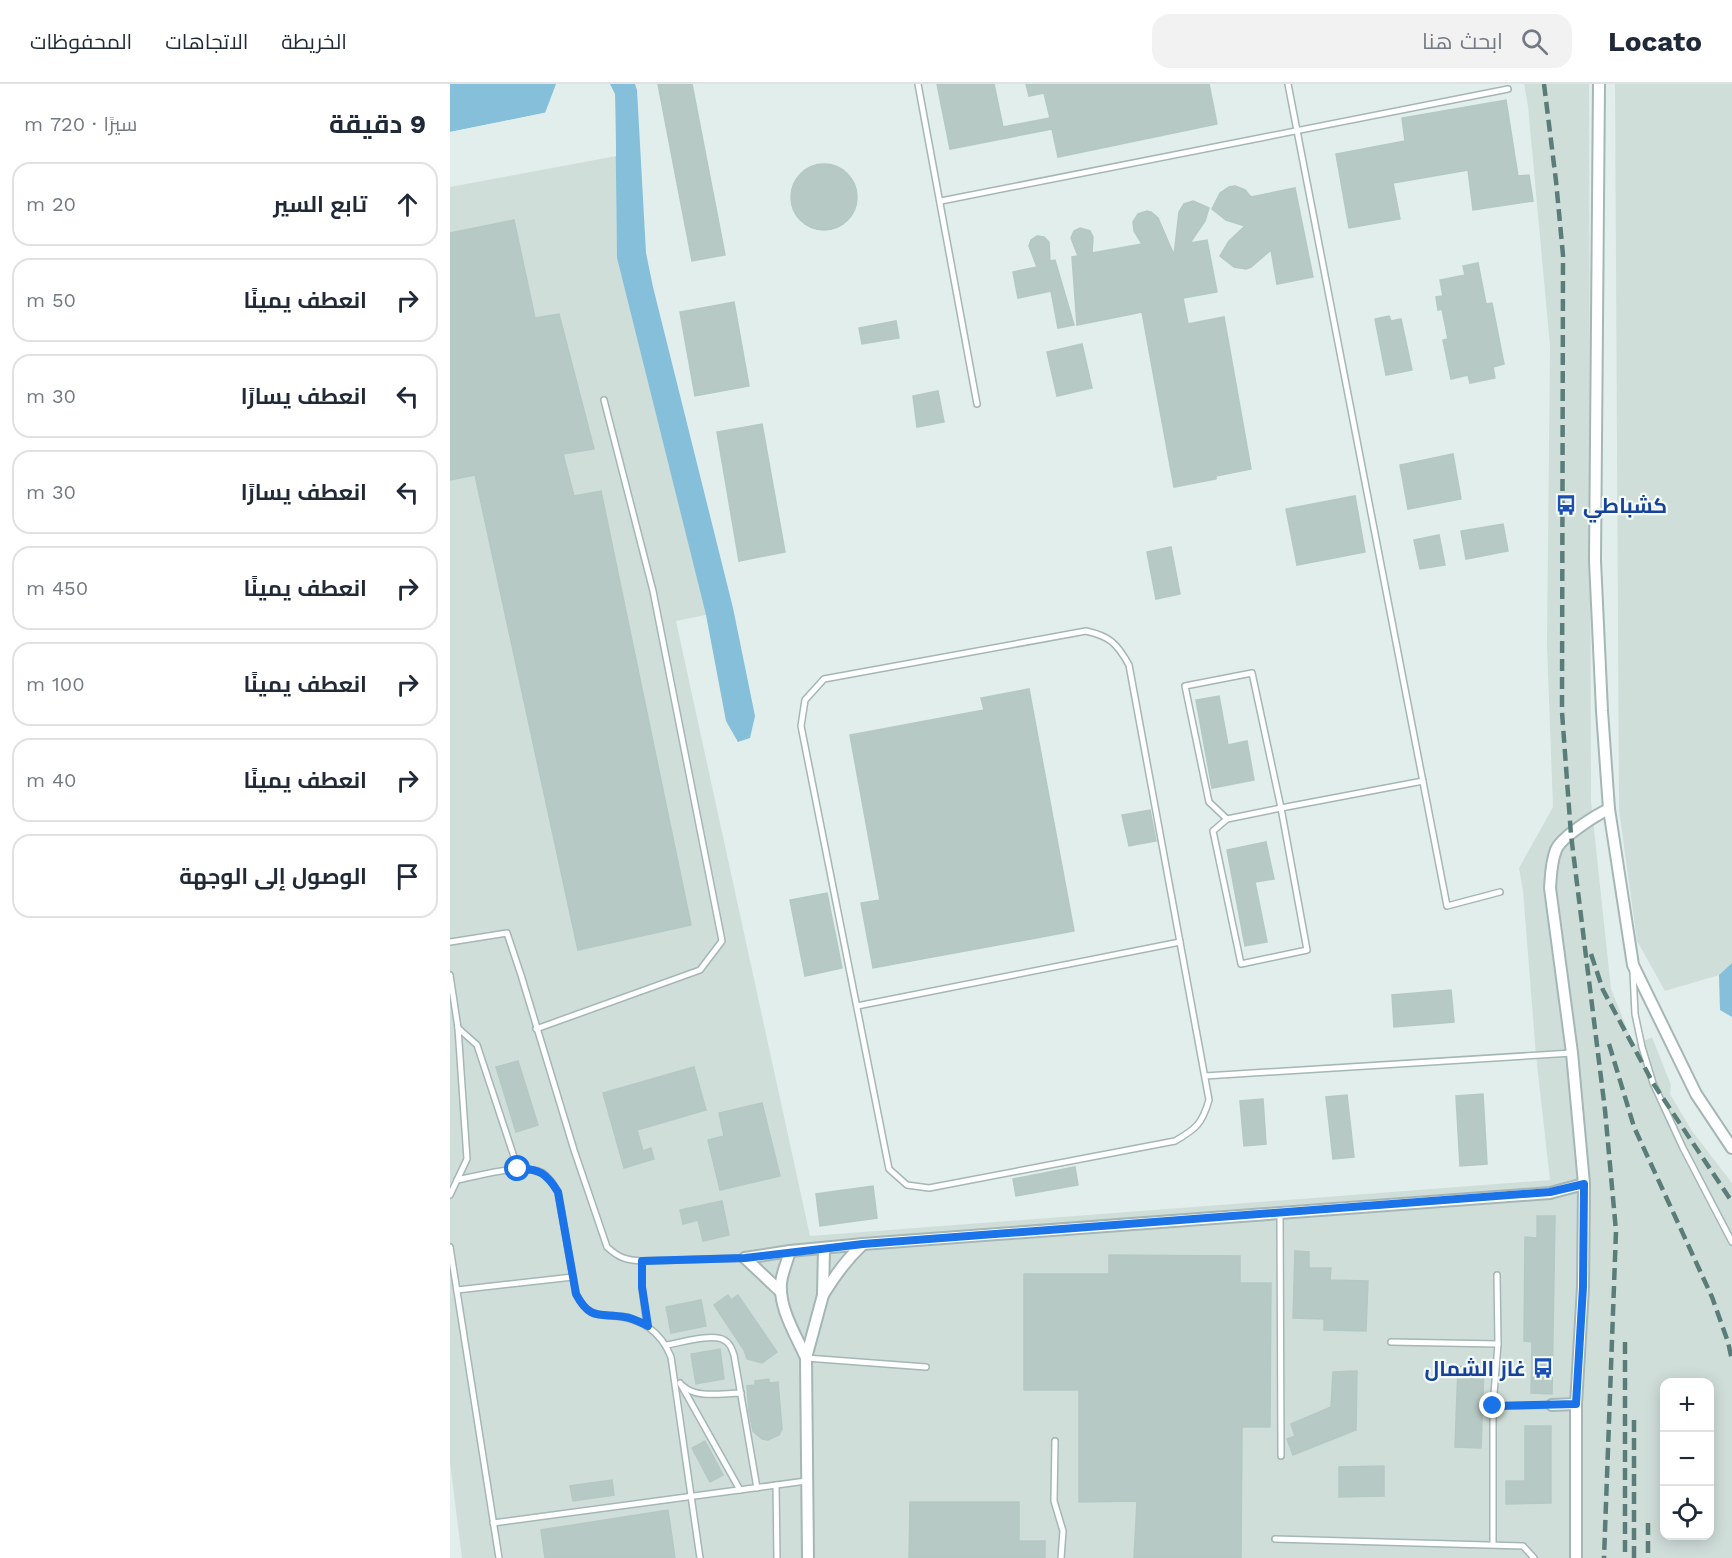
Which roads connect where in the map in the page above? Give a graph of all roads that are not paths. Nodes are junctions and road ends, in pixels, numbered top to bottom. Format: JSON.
{"nodes":[{"id":1,"x":918,"y":84,"type":"edge"},
{"id":2,"x":1288,"y":84,"type":"edge"},
{"id":3,"x":1599,"y":84,"type":"edge"},
{"id":4,"x":1508,"y":89,"type":"dead end"},
{"id":5,"x":1297,"y":130,"type":"junction"},
{"id":6,"x":941,"y":201,"type":"junction"},
{"id":7,"x":604,"y":400,"type":"dead end"},
{"id":8,"x":977,"y":404,"type":"dead end"},
{"id":9,"x":1423,"y":780,"type":"junction"},
{"id":10,"x":1281,"y":808,"type":"junction"},
{"id":11,"x":1609,"y":809,"type":"junction"},
{"id":12,"x":1227,"y":819,"type":"junction"},
{"id":13,"x":1500,"y":892,"type":"dead end"},
{"id":14,"x":450,"y":942,"type":"edge"},
{"id":15,"x":1180,"y":942,"type":"junction"},
{"id":16,"x":1633,"y":965,"type":"junction"},
{"id":17,"x":450,"y":975,"type":"edge"},
{"id":18,"x":857,"y":1006,"type":"junction"},
{"id":19,"x":458,"y":1028,"type":"junction"},
{"id":20,"x":536,"y":1029,"type":"junction"},
{"id":21,"x":1572,"y":1053,"type":"junction"},
{"id":22,"x":1204,"y":1076,"type":"junction"},
{"id":23,"x":1732,"y":1148,"type":"edge"},
{"id":24,"x":518,"y":1169,"type":"junction"},
{"id":25,"x":457,"y":1180,"type":"junction"},
{"id":26,"x":1584,"y":1184,"type":"junction"},
{"id":27,"x":450,"y":1195,"type":"edge"},
{"id":28,"x":1280,"y":1214,"type":"junction"},
{"id":29,"x":1732,"y":1242,"type":"edge"},
{"id":30,"x":863,"y":1244,"type":"junction"},
{"id":31,"x":450,"y":1246,"type":"edge"},
{"id":32,"x":824,"y":1248,"type":"junction"},
{"id":33,"x":790,"y":1251,"type":"junction"},
{"id":34,"x":745,"y":1258,"type":"junction"},
{"id":35,"x":642,"y":1261,"type":"junction"},
{"id":36,"x":1497,"y":1275,"type":"dead end"},
{"id":37,"x":573,"y":1277,"type":"junction"},
{"id":38,"x":457,"y":1290,"type":"junction"},
{"id":39,"x":781,"y":1292,"type":"junction"},
{"id":40,"x":823,"y":1295,"type":"junction"},
{"id":41,"x":648,"y":1326,"type":"junction"},
{"id":42,"x":1391,"y":1342,"type":"dead end"},
{"id":43,"x":1498,"y":1344,"type":"junction"},
{"id":44,"x":666,"y":1345,"type":"junction"},
{"id":45,"x":806,"y":1358,"type":"junction"},
{"id":46,"x":673,"y":1366,"type":"junction"},
{"id":47,"x":926,"y":1367,"type":"dead end"},
{"id":48,"x":680,"y":1383,"type":"junction"},
{"id":49,"x":741,"y":1393,"type":"junction"},
{"id":50,"x":1576,"y":1404,"type":"junction"},
{"id":51,"x":1552,"y":1405,"type":"joint"},
{"id":52,"x":1493,"y":1406,"type":"junction"},
{"id":53,"x":1055,"y":1441,"type":"dead end"},
{"id":54,"x":1281,"y":1456,"type":"dead end"},
{"id":55,"x":806,"y":1481,"type":"junction"},
{"id":56,"x":776,"y":1485,"type":"junction"},
{"id":57,"x":757,"y":1488,"type":"junction"},
{"id":58,"x":740,"y":1490,"type":"junction"},
{"id":59,"x":692,"y":1496,"type":"junction"},
{"id":60,"x":493,"y":1523,"type":"junction"},
{"id":61,"x":1275,"y":1539,"type":"dead end"},
{"id":62,"x":1493,"y":1544,"type":"junction"},
{"id":63,"x":499,"y":1558,"type":"edge"},
{"id":64,"x":699,"y":1558,"type":"edge"},
{"id":65,"x":777,"y":1558,"type":"edge"},
{"id":66,"x":808,"y":1558,"type":"edge"},
{"id":67,"x":1062,"y":1558,"type":"edge"},
{"id":68,"x":1534,"y":1558,"type":"edge"},
{"id":69,"x":1576,"y":1558,"type":"edge"}],
"edges":[{"from":1,"to":6,"type":"lane"},
{"from":2,"to":5,"type":"lane"},
{"from":3,"to":11,"type":"street"},
{"from":4,"to":5,"type":"lane"},
{"from":5,"to":6,"type":"lane"},
{"from":5,"to":9,"type":"lane"},
{"from":6,"to":8,"type":"lane"},
{"from":7,"to":20,"type":"lane"},
{"from":9,"to":10,"type":"lane"},
{"from":9,"to":13,"type":"lane"},
{"from":10,"to":12,"type":"lane"},
{"from":10,"to":12,"type":"lane"},
{"from":10,"to":12,"type":"lane"},
{"from":11,"to":16,"type":"street"},
{"from":11,"to":21,"type":"street"},
{"from":14,"to":20,"type":"lane"},
{"from":15,"to":18,"type":"lane"},
{"from":15,"to":18,"type":"lane"},
{"from":15,"to":22,"type":"lane"},
{"from":16,"to":23,"type":"street"},
{"from":16,"to":29,"type":"lane"},
{"from":17,"to":19,"type":"lane"},
{"from":18,"to":22,"type":"lane"},
{"from":19,"to":24,"type":"lane"},
{"from":19,"to":25,"type":"lane"},
{"from":20,"to":35,"type":"lane"},
{"from":21,"to":22,"type":"lane"},
{"from":21,"to":26,"type":"street"},
{"from":24,"to":25,"type":"lane"},
{"from":24,"to":37,"type":"lane"},
{"from":25,"to":27,"type":"lane"},
{"from":26,"to":28,"type":"street"},
{"from":26,"to":50,"type":"street"},
{"from":28,"to":30,"type":"street"},
{"from":28,"to":54,"type":"lane"},
{"from":30,"to":32,"type":"street"},
{"from":30,"to":40,"type":"street"},
{"from":31,"to":38,"type":"lane"},
{"from":32,"to":33,"type":"street"},
{"from":32,"to":40,"type":"street"},
{"from":33,"to":34,"type":"street"},
{"from":33,"to":39,"type":"street"},
{"from":34,"to":35,"type":"lane"},
{"from":34,"to":39,"type":"street"},
{"from":35,"to":41,"type":"lane"},
{"from":36,"to":43,"type":"lane"},
{"from":37,"to":38,"type":"lane"},
{"from":37,"to":41,"type":"lane"},
{"from":38,"to":60,"type":"lane"},
{"from":39,"to":45,"type":"street"},
{"from":40,"to":45,"type":"street"},
{"from":41,"to":44,"type":"lane"},
{"from":42,"to":43,"type":"lane"},
{"from":43,"to":52,"type":"lane"},
{"from":44,"to":46,"type":"lane"},
{"from":44,"to":49,"type":"lane"},
{"from":45,"to":47,"type":"lane"},
{"from":45,"to":55,"type":"street"},
{"from":46,"to":48,"type":"lane"},
{"from":46,"to":59,"type":"lane"},
{"from":48,"to":49,"type":"lane"},
{"from":48,"to":58,"type":"lane"},
{"from":49,"to":57,"type":"lane"},
{"from":50,"to":51,"type":"street"},
{"from":50,"to":69,"type":"street"},
{"from":51,"to":52,"type":"lane"},
{"from":52,"to":62,"type":"lane"},
{"from":53,"to":67,"type":"lane"},
{"from":55,"to":56,"type":"lane"},
{"from":55,"to":66,"type":"street"},
{"from":56,"to":57,"type":"lane"},
{"from":56,"to":65,"type":"lane"},
{"from":57,"to":58,"type":"lane"},
{"from":58,"to":59,"type":"lane"},
{"from":59,"to":60,"type":"lane"},
{"from":59,"to":64,"type":"lane"},
{"from":60,"to":63,"type":"lane"},
{"from":61,"to":62,"type":"lane"},
{"from":62,"to":68,"type":"lane"}]}
